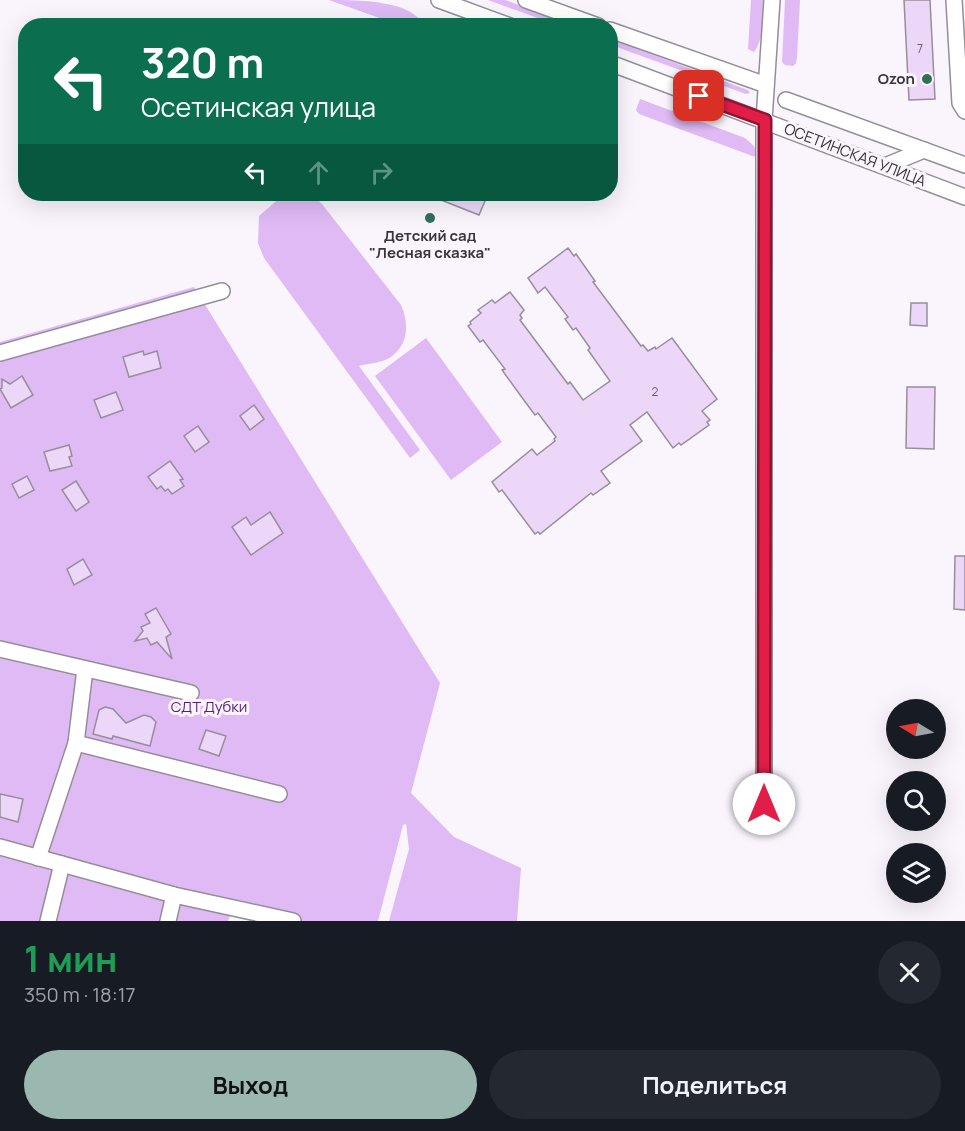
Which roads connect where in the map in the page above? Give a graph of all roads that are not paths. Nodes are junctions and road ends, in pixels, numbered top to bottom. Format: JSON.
{"nodes":[{"id":1,"x":439,"y":0,"type":"edge"},
{"id":2,"x":526,"y":0,"type":"edge"},
{"id":3,"x":772,"y":0,"type":"edge"},
{"id":4,"x":954,"y":0,"type":"edge"},
{"id":5,"x":488,"y":18,"type":"edge"},
{"id":6,"x":576,"y":18,"type":"edge"},
{"id":7,"x":618,"y":33,"type":"edge"},
{"id":8,"x":961,"y":47,"type":"edge"},
{"id":9,"x":618,"y":66,"type":"edge"},
{"id":10,"x":766,"y":85,"type":"junction"},
{"id":11,"x":786,"y":100,"type":"dead end"},
{"id":12,"x":965,"y":111,"type":"edge"},
{"id":13,"x":765,"y":120,"type":"junction"},
{"id":14,"x":924,"y":150,"type":"junction"},
{"id":15,"x":965,"y":165,"type":"edge"},
{"id":16,"x":885,"y":166,"type":"junction"},
{"id":17,"x":965,"y":197,"type":"edge"},
{"id":18,"x":222,"y":291,"type":"dead end"},
{"id":19,"x":0,"y":353,"type":"edge"},
{"id":20,"x":0,"y":649,"type":"edge"},
{"id":21,"x":85,"y":669,"type":"junction"},
{"id":22,"x":191,"y":693,"type":"dead end"},
{"id":23,"x":76,"y":743,"type":"junction"},
{"id":24,"x":279,"y":794,"type":"dead end"},
{"id":25,"x":764,"y":804,"type":"dead end"},
{"id":26,"x":0,"y":847,"type":"edge"},
{"id":27,"x":38,"y":858,"type":"junction"},
{"id":28,"x":62,"y":864,"type":"junction"},
{"id":29,"x":174,"y":895,"type":"junction"},
{"id":30,"x":48,"y":921,"type":"edge"},
{"id":31,"x":168,"y":921,"type":"edge"},
{"id":32,"x":293,"y":921,"type":"edge"}],
"edges":[{"from":1,"to":5,"type":"street"},
{"from":2,"to":6,"type":"street"},
{"from":3,"to":10,"type":"street"},
{"from":4,"to":8,"type":"street"},
{"from":7,"to":10,"type":"street"},
{"from":8,"to":12,"type":"street"},
{"from":9,"to":13,"type":"street","name":"ОСЕТИНСКАЯ УЛИЦА"},
{"from":10,"to":13,"type":"street"},
{"from":11,"to":14,"type":"street","name":"ОСЕТИНСКАЯ УЛИЦА"},
{"from":13,"to":16,"type":"street","name":"ОСЕТИНСКАЯ УЛИЦА"},
{"from":13,"to":25,"type":"street"},
{"from":14,"to":15,"type":"street","name":"ОСЕТИНСКАЯ УЛИЦА"},
{"from":14,"to":16,"type":"street"},
{"from":16,"to":17,"type":"street","name":"ОСЕТИНСКАЯ УЛИЦА"},
{"from":18,"to":19,"type":"street"},
{"from":20,"to":21,"type":"street"},
{"from":21,"to":22,"type":"street"},
{"from":21,"to":23,"type":"street"},
{"from":23,"to":24,"type":"street"},
{"from":23,"to":27,"type":"street"},
{"from":26,"to":27,"type":"street"},
{"from":27,"to":28,"type":"street"},
{"from":28,"to":29,"type":"street"},
{"from":28,"to":30,"type":"street"},
{"from":29,"to":31,"type":"street"},
{"from":29,"to":32,"type":"street"}]}
